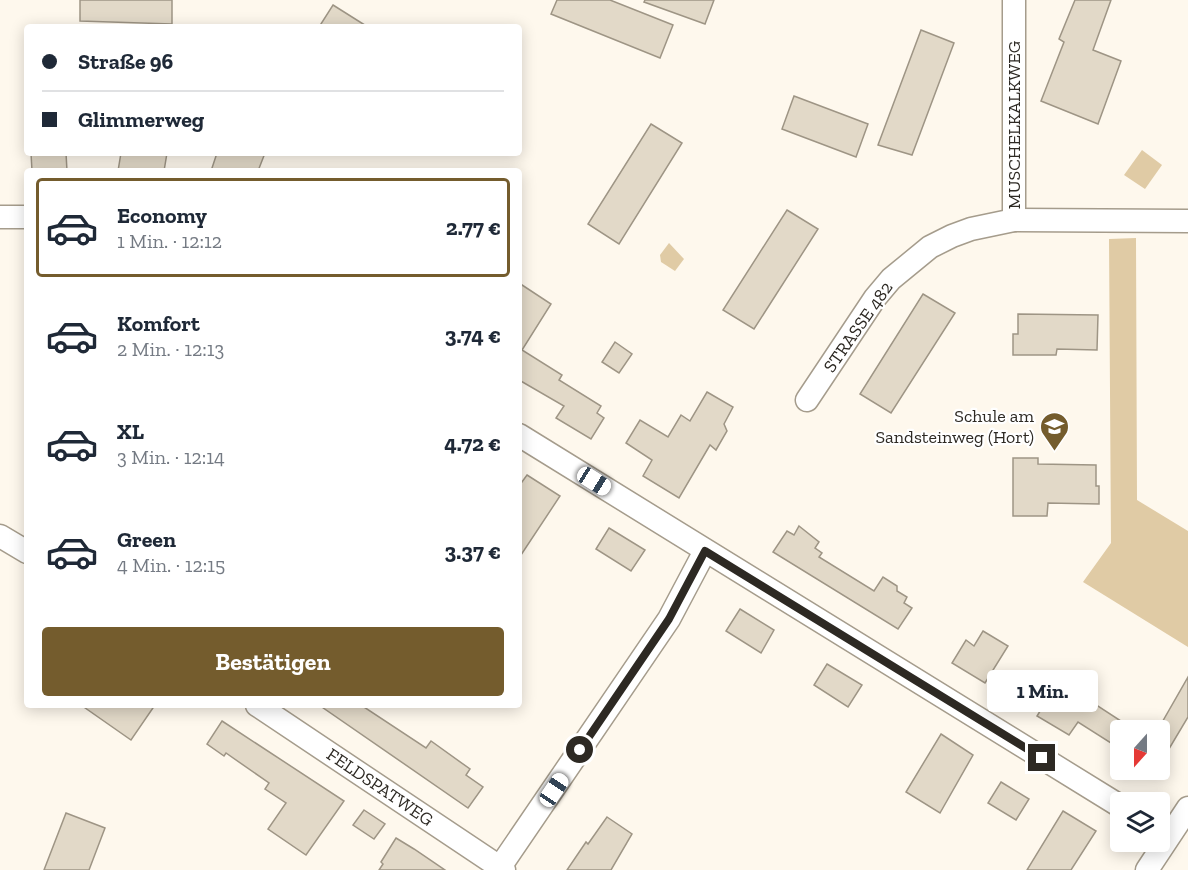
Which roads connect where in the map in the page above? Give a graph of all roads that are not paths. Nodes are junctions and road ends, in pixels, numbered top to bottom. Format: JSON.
{"nodes":[{"id":1,"x":1014,"y":0,"type":"edge"},
{"id":2,"x":0,"y":217,"type":"edge"},
{"id":3,"x":24,"y":217,"type":"edge"},
{"id":4,"x":1014,"y":220,"type":"junction"},
{"id":5,"x":1188,"y":221,"type":"edge"},
{"id":6,"x":807,"y":400,"type":"dead end"},
{"id":7,"x":522,"y":437,"type":"edge"},
{"id":8,"x":0,"y":536,"type":"edge"},
{"id":9,"x":24,"y":550,"type":"edge"},
{"id":10,"x":705,"y":551,"type":"junction"},
{"id":11,"x":261,"y":708,"type":"edge"},
{"id":12,"x":1110,"y":801,"type":"edge"},
{"id":13,"x":1188,"y":808,"type":"edge"},
{"id":14,"x":1170,"y":827,"type":"edge"},
{"id":15,"x":1155,"y":852,"type":"edge"},
{"id":16,"x":502,"y":869,"type":"edge"},
{"id":17,"x":1147,"y":870,"type":"edge"}],
"edges":[{"from":1,"to":4,"type":"street","name":"MUSCHELKALKWEG"},
{"from":2,"to":3,"type":"street"},
{"from":4,"to":5,"type":"street","name":"MUSCHELKALKWEG"},
{"from":4,"to":6,"type":"street","name":"STRASSE 482"},
{"from":7,"to":10,"type":"street"},
{"from":8,"to":9,"type":"street"},
{"from":10,"to":12,"type":"street"},
{"from":10,"to":16,"type":"street"},
{"from":11,"to":16,"type":"street","name":"FELDSPATWEG"},
{"from":13,"to":14,"type":"street"},
{"from":15,"to":17,"type":"street"}]}
